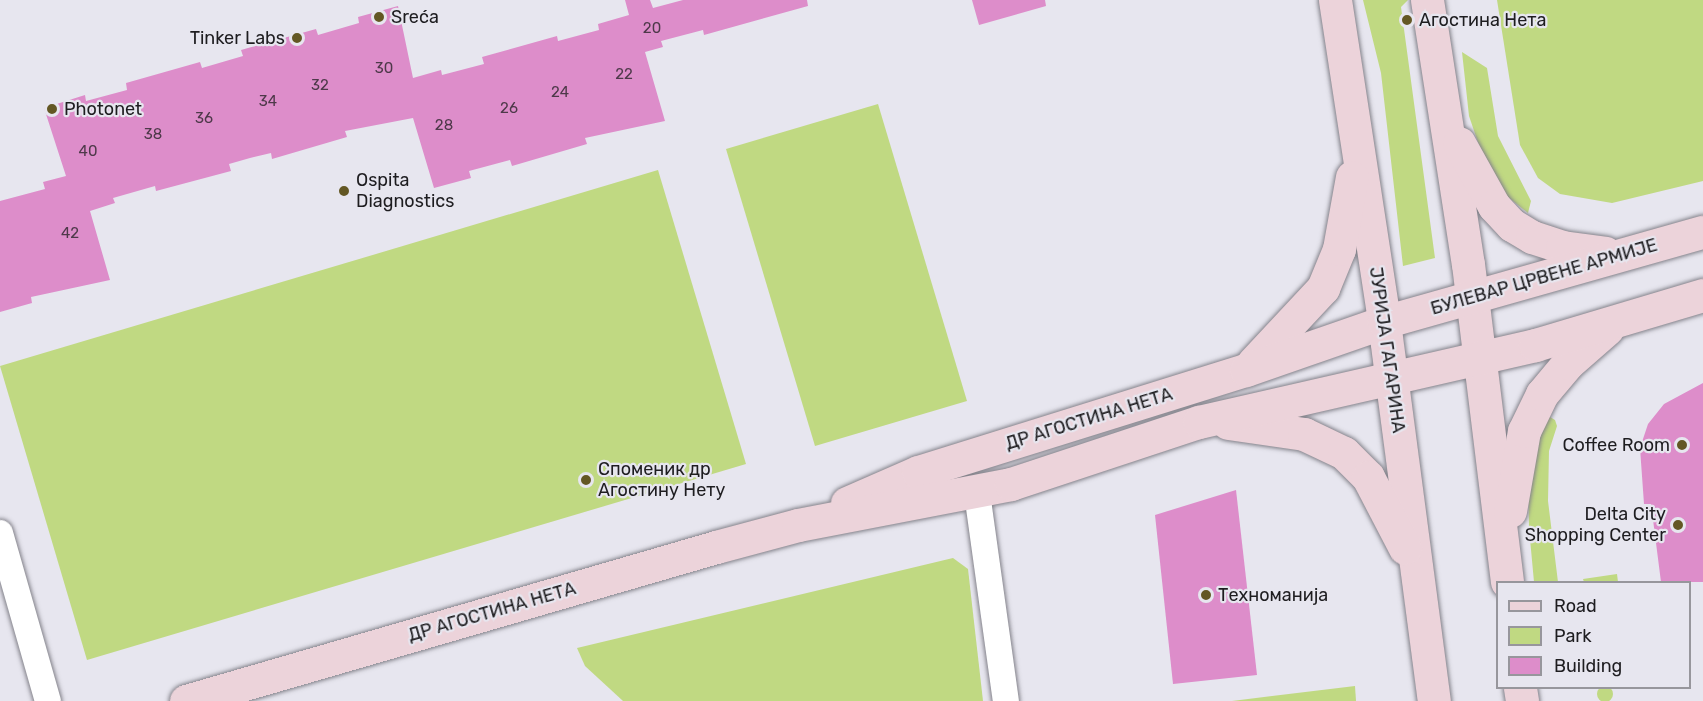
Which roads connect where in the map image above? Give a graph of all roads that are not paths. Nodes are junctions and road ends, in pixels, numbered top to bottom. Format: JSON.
{"nodes":[{"id":1,"x":1335,"y":0,"type":"edge"},
{"id":2,"x":1427,"y":0,"type":"edge"},
{"id":3,"x":1444,"y":108,"type":"junction"},
{"id":4,"x":1355,"y":127,"type":"junction"},
{"id":5,"x":1703,"y":232,"type":"edge"},
{"id":6,"x":1625,"y":254,"type":"junction"},
{"id":7,"x":1703,"y":295,"type":"edge"},
{"id":8,"x":1472,"y":297,"type":"junction"},
{"id":9,"x":1617,"y":321,"type":"junction"},
{"id":10,"x":1384,"y":322,"type":"junction"},
{"id":11,"x":1478,"y":359,"type":"junction"},
{"id":12,"x":1246,"y":370,"type":"junction"},
{"id":13,"x":1391,"y":376,"type":"junction"},
{"id":14,"x":1199,"y":422,"type":"junction"},
{"id":15,"x":977,"y":493,"type":"junction"},
{"id":16,"x":798,"y":525,"type":"junction"},
{"id":17,"x":0,"y":533,"type":"edge"},
{"id":18,"x":1505,"y":572,"type":"edge"},
{"id":19,"x":1418,"y":576,"type":"junction"},
{"id":20,"x":48,"y":701,"type":"edge"},
{"id":21,"x":186,"y":701,"type":"edge"},
{"id":22,"x":1006,"y":701,"type":"edge"},
{"id":23,"x":1434,"y":701,"type":"edge"}],
"edges":[{"from":1,"to":4,"type":"street","name":"ЈУРИЈА ГАГАРИНА"},
{"from":2,"to":3,"type":"street"},
{"from":3,"to":6,"type":"street"},
{"from":3,"to":8,"type":"street"},
{"from":4,"to":10,"type":"street","name":"ЈУРИЈА ГАГАРИНА"},
{"from":4,"to":12,"type":"street"},
{"from":5,"to":6,"type":"street","name":"БУЛЕВАР ЦРВЕНЕ АРМИЈЕ"},
{"from":6,"to":8,"type":"street","name":"БУЛЕВАР ЦРВЕНЕ АРМИЈЕ"},
{"from":7,"to":9,"type":"street"},
{"from":8,"to":10,"type":"street","name":"БУЛЕВАР ЦРВЕНЕ АРМИЈЕ"},
{"from":8,"to":11,"type":"street"},
{"from":9,"to":11,"type":"street"},
{"from":9,"to":18,"type":"street"},
{"from":10,"to":12,"type":"street","name":"ДР АГОСТИНА НЕТА"},
{"from":10,"to":13,"type":"street","name":"ЈУРИЈА ГАГАРИНА"},
{"from":11,"to":13,"type":"street"},
{"from":11,"to":18,"type":"street"},
{"from":12,"to":16,"type":"street","name":"ДР АГОСТИНА НЕТА"},
{"from":13,"to":14,"type":"street","name":"ДР АГОСТИНА НЕТА"},
{"from":13,"to":19,"type":"street","name":"ЈУРИЈА ГАГАРИНА"},
{"from":14,"to":15,"type":"street","name":"ДР АГОСТИНА НЕТА"},
{"from":14,"to":19,"type":"street"},
{"from":15,"to":16,"type":"street","name":"ДР АГОСТИНА НЕТА"},
{"from":15,"to":22,"type":"street"},
{"from":16,"to":21,"type":"street","name":"ДР АГОСТИНА НЕТА"},
{"from":17,"to":20,"type":"street"},
{"from":19,"to":23,"type":"street","name":"ЈУРИЈА ГАГАРИНА"}]}
